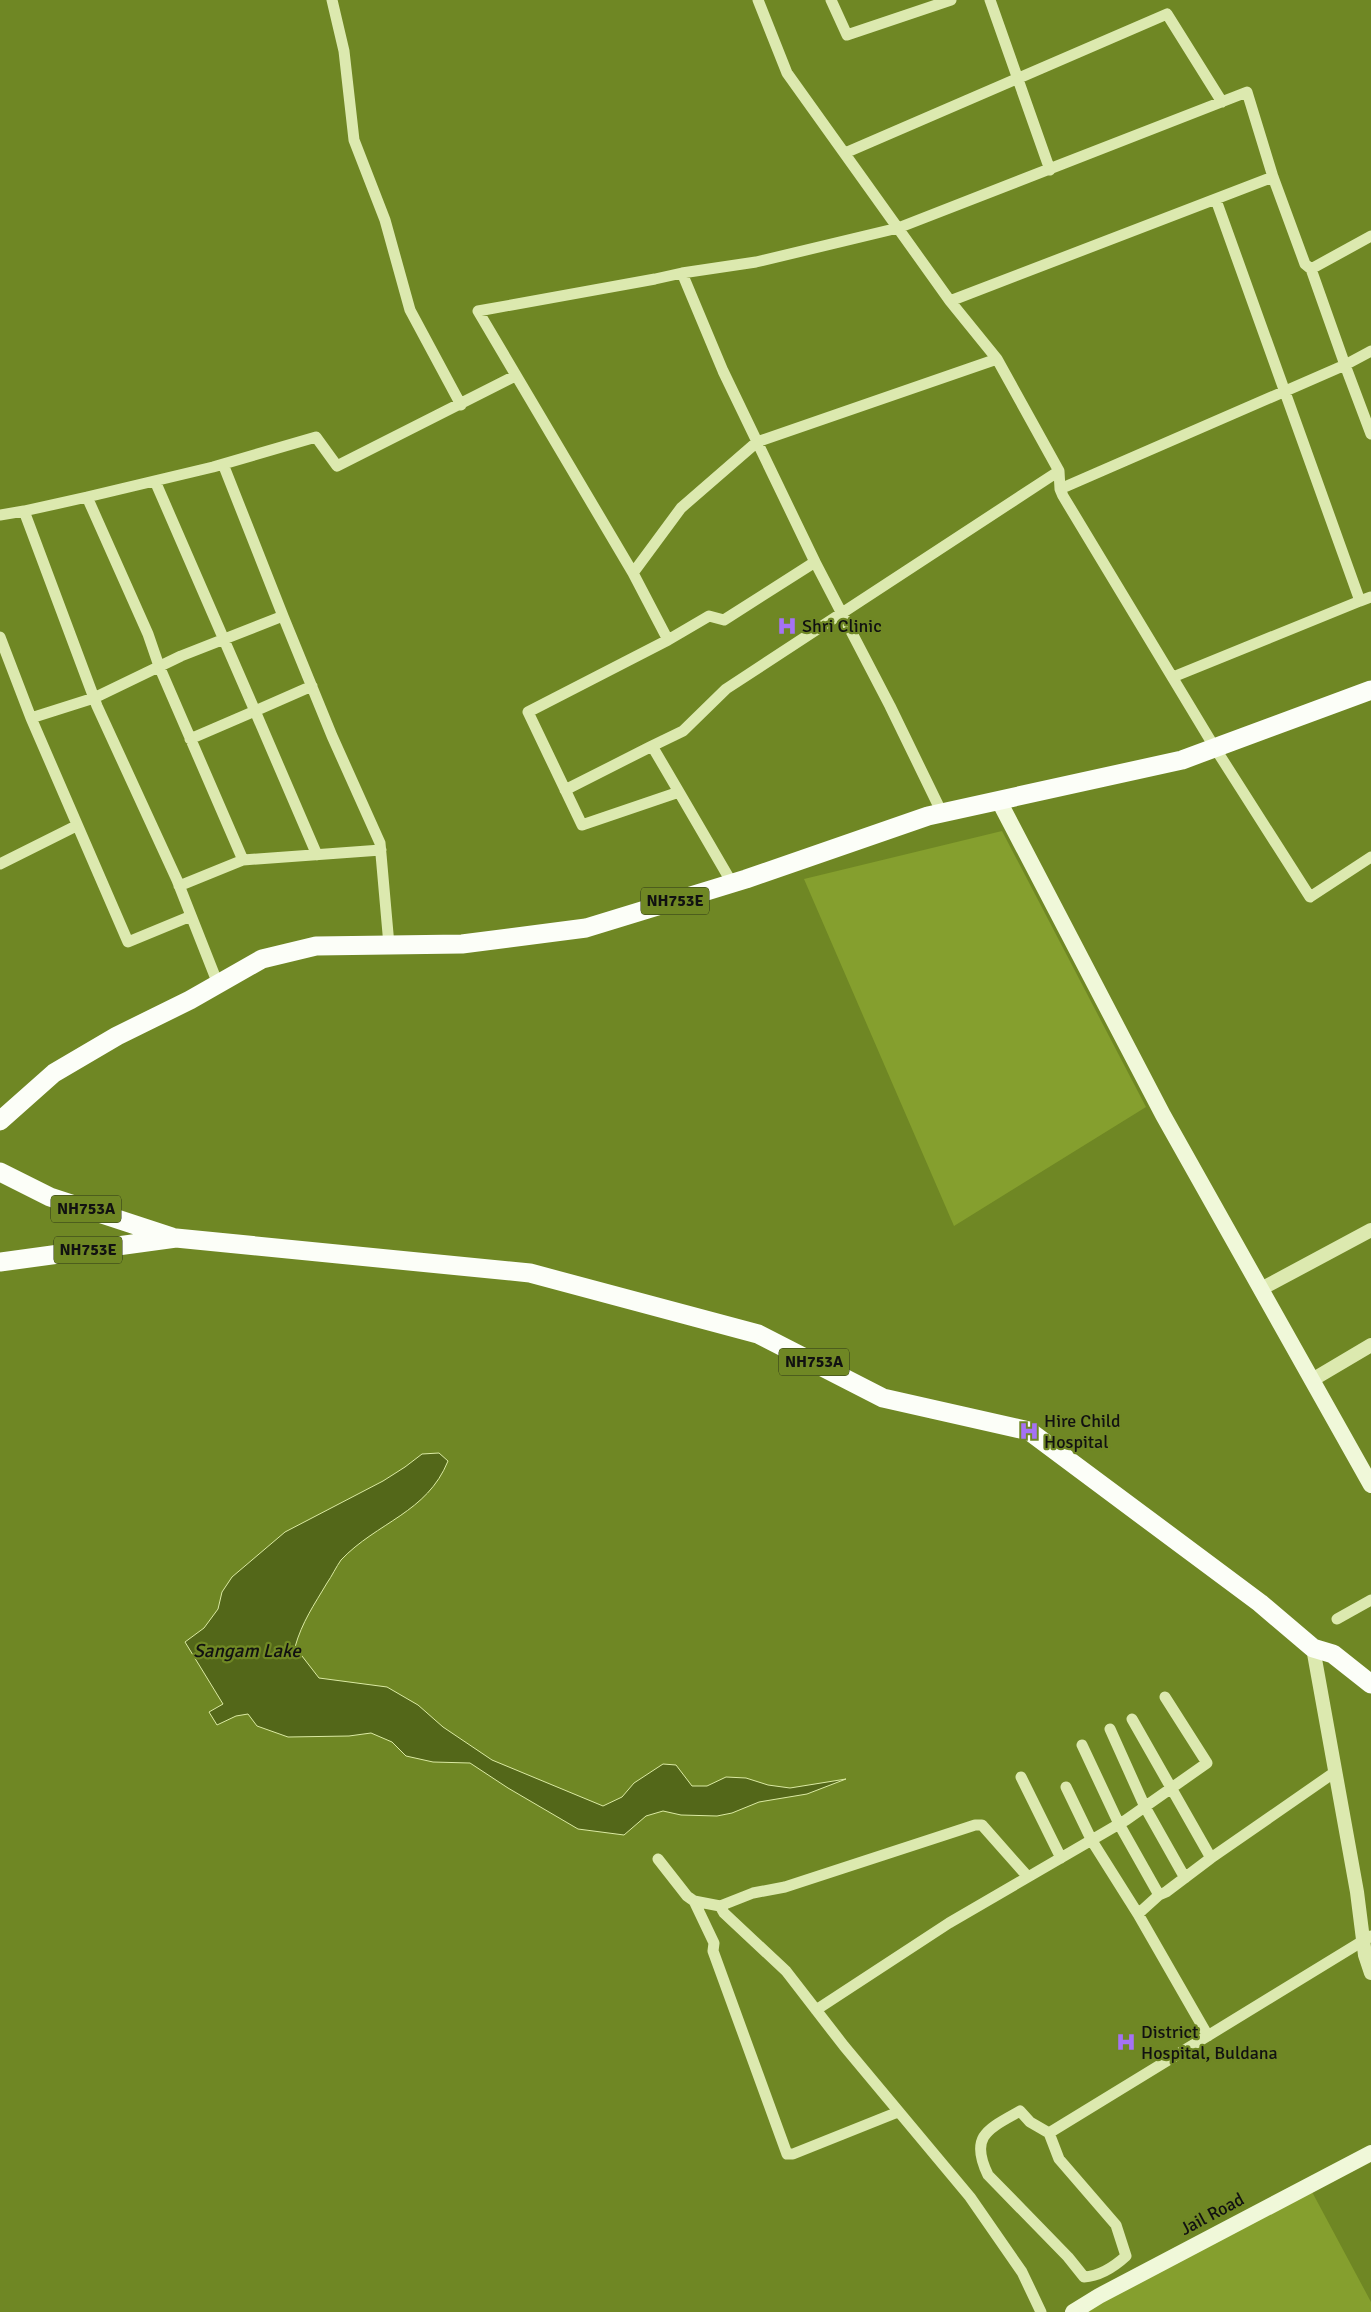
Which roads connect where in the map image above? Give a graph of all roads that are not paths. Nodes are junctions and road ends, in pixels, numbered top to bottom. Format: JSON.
{"nodes":[{"id":1,"x":332,"y":0,"type":"edge"},
{"id":2,"x":758,"y":0,"type":"edge"},
{"id":3,"x":832,"y":0,"type":"edge"},
{"id":4,"x":950,"y":0,"type":"edge"},
{"id":5,"x":990,"y":0,"type":"edge"},
{"id":6,"x":1018,"y":79,"type":"junction"},
{"id":7,"x":1222,"y":102,"type":"junction"},
{"id":8,"x":845,"y":153,"type":"junction"},
{"id":9,"x":1050,"y":170,"type":"junction"},
{"id":10,"x":1273,"y":177,"type":"junction"},
{"id":11,"x":1216,"y":200,"type":"junction"},
{"id":12,"x":898,"y":228,"type":"junction"},
{"id":13,"x":1371,"y":236,"type":"edge"},
{"id":14,"x":1311,"y":269,"type":"junction"},
{"id":15,"x":682,"y":272,"type":"junction"},
{"id":16,"x":950,"y":301,"type":"junction"},
{"id":17,"x":1371,"y":351,"type":"edge"},
{"id":18,"x":996,"y":359,"type":"junction"},
{"id":19,"x":1345,"y":365,"type":"junction"},
{"id":20,"x":515,"y":376,"type":"junction"},
{"id":21,"x":1286,"y":392,"type":"junction"},
{"id":22,"x":461,"y":405,"type":"junction"},
{"id":23,"x":1371,"y":434,"type":"edge"},
{"id":24,"x":757,"y":442,"type":"junction"},
{"id":25,"x":223,"y":464,"type":"junction"},
{"id":26,"x":1059,"y":471,"type":"junction"},
{"id":27,"x":156,"y":481,"type":"junction"},
{"id":28,"x":1060,"y":489,"type":"junction"},
{"id":29,"x":87,"y":497,"type":"junction"},
{"id":30,"x":24,"y":511,"type":"junction"},
{"id":31,"x":0,"y":515,"type":"edge"},
{"id":32,"x":815,"y":562,"type":"junction"},
{"id":33,"x":633,"y":573,"type":"junction"},
{"id":34,"x":1371,"y":597,"type":"edge"},
{"id":35,"x":1360,"y":601,"type":"junction"},
{"id":36,"x":842,"y":613,"type":"junction"},
{"id":37,"x":283,"y":616,"type":"junction"},
{"id":38,"x":0,"y":637,"type":"edge"},
{"id":39,"x":223,"y":640,"type":"junction"},
{"id":40,"x":668,"y":640,"type":"junction"},
{"id":41,"x":159,"y":666,"type":"junction"},
{"id":42,"x":1173,"y":677,"type":"junction"},
{"id":43,"x":312,"y":686,"type":"junction"},
{"id":44,"x":1371,"y":690,"type":"edge"},
{"id":45,"x":94,"y":698,"type":"junction"},
{"id":46,"x":256,"y":711,"type":"junction"},
{"id":47,"x":31,"y":718,"type":"junction"},
{"id":48,"x":190,"y":740,"type":"junction"},
{"id":49,"x":652,"y":746,"type":"junction"},
{"id":50,"x":1215,"y":748,"type":"junction"},
{"id":51,"x":566,"y":790,"type":"junction"},
{"id":52,"x":679,"y":792,"type":"junction"},
{"id":53,"x":999,"y":801,"type":"junction"},
{"id":54,"x":942,"y":813,"type":"junction"},
{"id":55,"x":76,"y":826,"type":"junction"},
{"id":56,"x":381,"y":850,"type":"junction"},
{"id":57,"x":317,"y":855,"type":"junction"},
{"id":58,"x":1371,"y":857,"type":"edge"},
{"id":59,"x":243,"y":860,"type":"junction"},
{"id":60,"x":0,"y":864,"type":"edge"},
{"id":61,"x":732,"y":883,"type":"junction"},
{"id":62,"x":179,"y":886,"type":"junction"},
{"id":63,"x":191,"y":916,"type":"junction"},
{"id":64,"x":390,"y":945,"type":"junction"},
{"id":65,"x":218,"y":984,"type":"junction"},
{"id":66,"x":0,"y":1121,"type":"edge"},
{"id":67,"x":0,"y":1172,"type":"edge"},
{"id":68,"x":1371,"y":1230,"type":"edge"},
{"id":69,"x":176,"y":1238,"type":"junction"},
{"id":70,"x":0,"y":1262,"type":"edge"},
{"id":71,"x":1261,"y":1289,"type":"junction"},
{"id":72,"x":1371,"y":1345,"type":"edge"},
{"id":73,"x":1312,"y":1380,"type":"junction"},
{"id":74,"x":1371,"y":1485,"type":"edge"},
{"id":75,"x":1371,"y":1600,"type":"edge"},
{"id":76,"x":1337,"y":1619,"type":"dead end"},
{"id":77,"x":1313,"y":1648,"type":"junction"},
{"id":78,"x":1371,"y":1684,"type":"edge"},
{"id":79,"x":1165,"y":1697,"type":"dead end"},
{"id":80,"x":1132,"y":1719,"type":"dead end"},
{"id":81,"x":1110,"y":1729,"type":"dead end"},
{"id":82,"x":1082,"y":1745,"type":"dead end"},
{"id":83,"x":1335,"y":1772,"type":"junction"},
{"id":84,"x":1021,"y":1777,"type":"dead end"},
{"id":85,"x":1066,"y":1787,"type":"dead end"},
{"id":86,"x":1172,"y":1788,"type":"junction"},
{"id":87,"x":1145,"y":1807,"type":"junction"},
{"id":88,"x":1119,"y":1824,"type":"junction"},
{"id":89,"x":1092,"y":1840,"type":"junction"},
{"id":90,"x":1060,"y":1858,"type":"junction"},
{"id":91,"x":1211,"y":1858,"type":"junction"},
{"id":92,"x":658,"y":1859,"type":"dead end"},
{"id":93,"x":1028,"y":1878,"type":"junction"},
{"id":94,"x":1185,"y":1878,"type":"junction"},
{"id":95,"x":1159,"y":1895,"type":"junction"},
{"id":96,"x":694,"y":1901,"type":"junction"},
{"id":97,"x":720,"y":1906,"type":"junction"},
{"id":98,"x":1138,"y":1914,"type":"junction"},
{"id":99,"x":1367,"y":1939,"type":"edge"},
{"id":100,"x":1371,"y":1973,"type":"edge"},
{"id":101,"x":816,"y":2010,"type":"junction"},
{"id":102,"x":1208,"y":2036,"type":"junction"},
{"id":103,"x":898,"y":2112,"type":"junction"},
{"id":104,"x":1049,"y":2133,"type":"junction"},
{"id":105,"x":1371,"y":2153,"type":"edge"},
{"id":106,"x":1041,"y":2312,"type":"edge"},
{"id":107,"x":1073,"y":2312,"type":"edge"}],
"edges":[{"from":1,"to":22,"type":"street"},
{"from":2,"to":8,"type":"street"},
{"from":3,"to":4,"type":"street"},
{"from":5,"to":6,"type":"street"},
{"from":6,"to":7,"type":"street"},
{"from":6,"to":8,"type":"street"},
{"from":6,"to":9,"type":"street"},
{"from":7,"to":9,"type":"street"},
{"from":7,"to":10,"type":"street"},
{"from":8,"to":12,"type":"street"},
{"from":9,"to":12,"type":"street"},
{"from":10,"to":11,"type":"street"},
{"from":10,"to":14,"type":"street"},
{"from":11,"to":16,"type":"street"},
{"from":11,"to":21,"type":"street"},
{"from":12,"to":15,"type":"street"},
{"from":12,"to":16,"type":"street"},
{"from":13,"to":14,"type":"street"},
{"from":14,"to":19,"type":"street"},
{"from":15,"to":20,"type":"street"},
{"from":15,"to":24,"type":"street"},
{"from":16,"to":18,"type":"street"},
{"from":17,"to":19,"type":"street"},
{"from":18,"to":24,"type":"street"},
{"from":18,"to":26,"type":"street"},
{"from":19,"to":21,"type":"street"},
{"from":19,"to":23,"type":"street"},
{"from":20,"to":22,"type":"street"},
{"from":20,"to":33,"type":"street"},
{"from":21,"to":28,"type":"street"},
{"from":21,"to":35,"type":"street"},
{"from":22,"to":25,"type":"street"},
{"from":24,"to":32,"type":"street"},
{"from":24,"to":33,"type":"street"},
{"from":25,"to":27,"type":"street"},
{"from":25,"to":37,"type":"street"},
{"from":26,"to":28,"type":"street"},
{"from":26,"to":36,"type":"street"},
{"from":27,"to":29,"type":"street"},
{"from":27,"to":39,"type":"street"},
{"from":28,"to":42,"type":"street"},
{"from":29,"to":30,"type":"street"},
{"from":29,"to":41,"type":"street"},
{"from":30,"to":31,"type":"street"},
{"from":30,"to":45,"type":"street"},
{"from":32,"to":36,"type":"street"},
{"from":32,"to":40,"type":"street"},
{"from":33,"to":40,"type":"street"},
{"from":34,"to":35,"type":"street"},
{"from":35,"to":42,"type":"street"},
{"from":36,"to":49,"type":"street"},
{"from":36,"to":54,"type":"street"},
{"from":37,"to":39,"type":"street"},
{"from":37,"to":43,"type":"street"},
{"from":38,"to":47,"type":"street"},
{"from":39,"to":41,"type":"street"},
{"from":39,"to":46,"type":"street"},
{"from":40,"to":51,"type":"street"},
{"from":41,"to":45,"type":"street"},
{"from":41,"to":48,"type":"street"},
{"from":42,"to":50,"type":"street"},
{"from":43,"to":46,"type":"street"},
{"from":43,"to":56,"type":"street"},
{"from":44,"to":50,"type":"highway","number":"NH753E"},
{"from":45,"to":47,"type":"street"},
{"from":45,"to":62,"type":"street"},
{"from":46,"to":48,"type":"street"},
{"from":46,"to":57,"type":"street"},
{"from":47,"to":55,"type":"street"},
{"from":48,"to":59,"type":"street"},
{"from":49,"to":51,"type":"street"},
{"from":49,"to":52,"type":"street"},
{"from":50,"to":53,"type":"highway","number":"NH753E"},
{"from":50,"to":58,"type":"street"},
{"from":51,"to":52,"type":"street"},
{"from":52,"to":61,"type":"street"},
{"from":53,"to":54,"type":"highway","number":"NH753E"},
{"from":53,"to":71,"type":"main road"},
{"from":54,"to":61,"type":"highway","number":"NH753E"},
{"from":55,"to":60,"type":"street"},
{"from":55,"to":63,"type":"street"},
{"from":56,"to":57,"type":"street"},
{"from":56,"to":64,"type":"street"},
{"from":57,"to":59,"type":"street"},
{"from":59,"to":62,"type":"street"},
{"from":61,"to":64,"type":"highway","number":"NH753E"},
{"from":62,"to":63,"type":"street"},
{"from":63,"to":65,"type":"street"},
{"from":64,"to":65,"type":"highway","number":"NH753E"},
{"from":65,"to":66,"type":"highway","number":"NH753E"},
{"from":67,"to":69,"type":"highway","number":"NH753A"},
{"from":68,"to":71,"type":"street"},
{"from":69,"to":70,"type":"highway","number":"NH753E"},
{"from":69,"to":77,"type":"highway","number":"NH753A"},
{"from":71,"to":73,"type":"main road"},
{"from":72,"to":73,"type":"street"},
{"from":73,"to":74,"type":"main road"},
{"from":75,"to":76,"type":"street"},
{"from":77,"to":78,"type":"highway","number":"NH753A"},
{"from":77,"to":83,"type":"street"},
{"from":79,"to":86,"type":"street"},
{"from":80,"to":86,"type":"street"},
{"from":81,"to":87,"type":"street"},
{"from":82,"to":88,"type":"street"},
{"from":83,"to":91,"type":"street"},
{"from":83,"to":99,"type":"street"},
{"from":84,"to":90,"type":"street"},
{"from":85,"to":89,"type":"street"},
{"from":86,"to":87,"type":"street"},
{"from":86,"to":91,"type":"street"},
{"from":87,"to":88,"type":"street"},
{"from":87,"to":94,"type":"street"},
{"from":88,"to":89,"type":"street"},
{"from":88,"to":95,"type":"street"},
{"from":89,"to":90,"type":"street"},
{"from":89,"to":98,"type":"street"},
{"from":90,"to":93,"type":"street"},
{"from":91,"to":94,"type":"street"},
{"from":92,"to":96,"type":"street"},
{"from":93,"to":97,"type":"street"},
{"from":93,"to":101,"type":"street"},
{"from":94,"to":95,"type":"street"},
{"from":95,"to":98,"type":"street"},
{"from":96,"to":97,"type":"street"},
{"from":96,"to":103,"type":"street"},
{"from":97,"to":101,"type":"street"},
{"from":98,"to":102,"type":"street"},
{"from":99,"to":100,"type":"street"},
{"from":99,"to":102,"type":"street"},
{"from":101,"to":103,"type":"street"},
{"from":102,"to":104,"type":"street"},
{"from":103,"to":106,"type":"street"},
{"from":104,"to":104,"type":"street"},
{"from":105,"to":107,"type":"main road","name":"Jail Road"}]}
